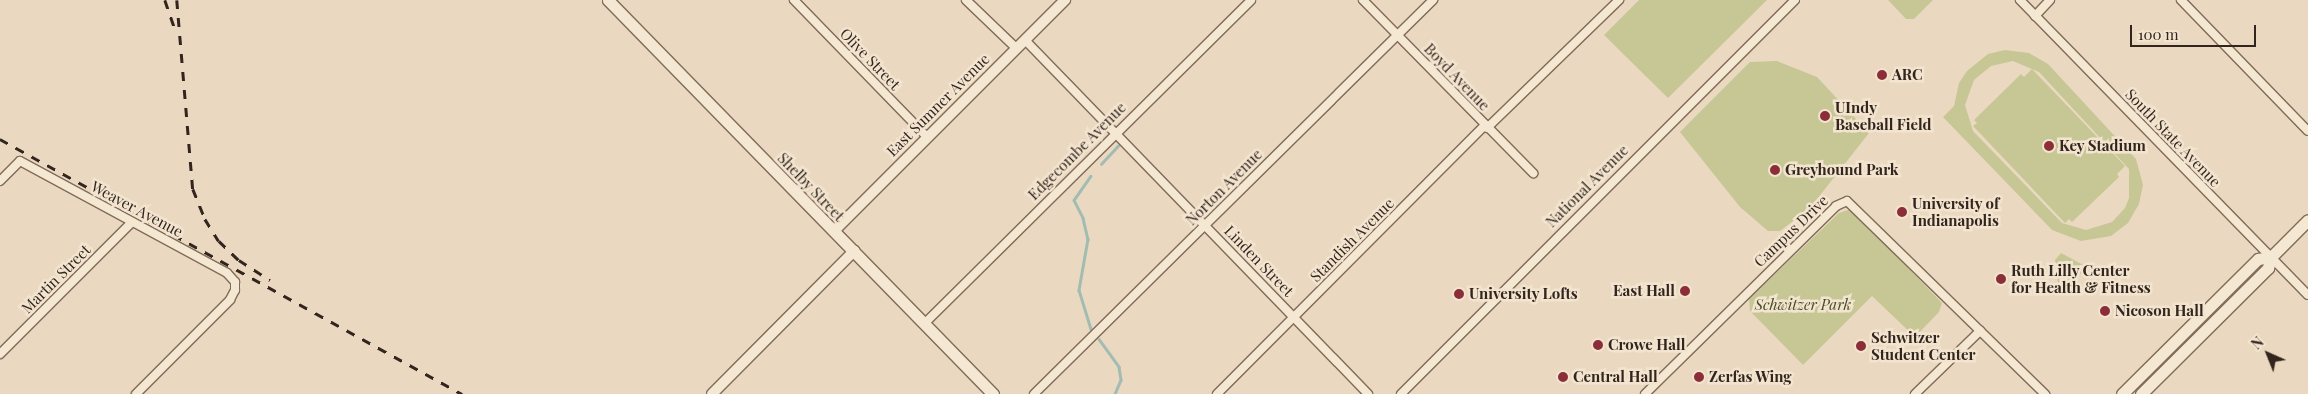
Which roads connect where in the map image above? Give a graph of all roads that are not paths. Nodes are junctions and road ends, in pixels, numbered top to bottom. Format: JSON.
{"nodes":[{"id":1,"x":608,"y":0,"type":"edge"},
{"id":2,"x":794,"y":0,"type":"edge"},
{"id":3,"x":966,"y":0,"type":"edge"},
{"id":4,"x":1065,"y":0,"type":"edge"},
{"id":5,"x":1251,"y":0,"type":"edge"},
{"id":6,"x":1362,"y":0,"type":"edge"},
{"id":7,"x":1433,"y":0,"type":"edge"},
{"id":8,"x":1619,"y":0,"type":"edge"},
{"id":9,"x":1795,"y":0,"type":"edge"},
{"id":10,"x":2020,"y":0,"type":"edge"},
{"id":11,"x":2050,"y":0,"type":"edge"},
{"id":12,"x":2181,"y":0,"type":"edge"},
{"id":13,"x":2035,"y":16,"type":"junction"},
{"id":14,"x":1398,"y":36,"type":"junction"},
{"id":15,"x":1025,"y":40,"type":"junction"},
{"id":16,"x":1016,"y":48,"type":"junction"},
{"id":17,"x":1486,"y":126,"type":"junction"},
{"id":18,"x":2308,"y":131,"type":"edge"},
{"id":19,"x":1115,"y":133,"type":"junction"},
{"id":20,"x":927,"y":137,"type":"junction"},
{"id":21,"x":1533,"y":173,"type":"dead end"},
{"id":22,"x":0,"y":181,"type":"edge"},
{"id":23,"x":2308,"y":220,"type":"edge"},
{"id":24,"x":131,"y":223,"type":"junction"},
{"id":25,"x":1205,"y":225,"type":"junction"},
{"id":26,"x":834,"y":231,"type":"junction"},
{"id":27,"x":854,"y":251,"type":"junction"},
{"id":28,"x":2271,"y":257,"type":"junction"},
{"id":29,"x":2308,"y":295,"type":"edge"},
{"id":30,"x":1295,"y":318,"type":"junction"},
{"id":31,"x":924,"y":324,"type":"junction"},
{"id":32,"x":1980,"y":331,"type":"junction"},
{"id":33,"x":0,"y":354,"type":"edge"},
{"id":34,"x":136,"y":394,"type":"edge"},
{"id":35,"x":712,"y":394,"type":"edge"},
{"id":36,"x":994,"y":394,"type":"edge"},
{"id":37,"x":1034,"y":394,"type":"edge"},
{"id":38,"x":1217,"y":394,"type":"edge"},
{"id":39,"x":1368,"y":394,"type":"edge"},
{"id":40,"x":1401,"y":394,"type":"edge"},
{"id":41,"x":1645,"y":394,"type":"edge"},
{"id":42,"x":1915,"y":394,"type":"edge"},
{"id":43,"x":2045,"y":394,"type":"edge"},
{"id":44,"x":2122,"y":394,"type":"edge"},
{"id":45,"x":2141,"y":394,"type":"edge"}],
"edges":[{"from":1,"to":26,"type":"main road","name":"Shelby Street"},
{"from":2,"to":20,"type":"street","name":"Olive Street"},
{"from":3,"to":16,"type":"street"},
{"from":4,"to":15,"type":"street","name":"East Sumner Avenue"},
{"from":5,"to":19,"type":"street","name":"Edgecombe Avenue"},
{"from":6,"to":14,"type":"street","name":"Boyd Avenue"},
{"from":7,"to":14,"type":"street","name":"Norton Avenue"},
{"from":8,"to":17,"type":"street","name":"Standish Avenue"},
{"from":9,"to":40,"type":"street","name":"National Avenue"},
{"from":10,"to":13,"type":"street","name":"South State Avenue"},
{"from":11,"to":13,"type":"street"},
{"from":12,"to":18,"type":"street"},
{"from":13,"to":28,"type":"street","name":"South State Avenue"},
{"from":14,"to":17,"type":"street","name":"Boyd Avenue"},
{"from":14,"to":25,"type":"street","name":"Norton Avenue"},
{"from":15,"to":16,"type":"street","name":"East Sumner Avenue"},
{"from":15,"to":19,"type":"street","name":"Linden Street"},
{"from":16,"to":20,"type":"street","name":"East Sumner Avenue"},
{"from":17,"to":21,"type":"street","name":"Boyd Avenue"},
{"from":17,"to":30,"type":"street","name":"Standish Avenue"},
{"from":19,"to":25,"type":"street","name":"Linden Street"},
{"from":19,"to":31,"type":"street","name":"Edgecombe Avenue"},
{"from":20,"to":26,"type":"street","name":"East Sumner Avenue"},
{"from":22,"to":24,"type":"street","name":"Weaver Avenue"},
{"from":23,"to":28,"type":"main road"},
{"from":24,"to":33,"type":"street","name":"Martin Street"},
{"from":24,"to":34,"type":"street","name":"Weaver Avenue"},
{"from":25,"to":30,"type":"street","name":"Linden Street"},
{"from":25,"to":37,"type":"street","name":"Norton Avenue"},
{"from":26,"to":27,"type":"main road","name":"Shelby Street"},
{"from":27,"to":31,"type":"main road","name":"Shelby Street"},
{"from":27,"to":35,"type":"street"},
{"from":28,"to":29,"type":"street","name":"South State Avenue"},
{"from":28,"to":44,"type":"main road"},
{"from":28,"to":45,"type":"main road"},
{"from":30,"to":38,"type":"street","name":"Standish Avenue"},
{"from":30,"to":39,"type":"street","name":"Linden Street"},
{"from":31,"to":36,"type":"main road","name":"Shelby Street"},
{"from":32,"to":41,"type":"street","name":"Campus Drive"},
{"from":32,"to":42,"type":"street"},
{"from":32,"to":43,"type":"street","name":"Campus Drive"}]}
